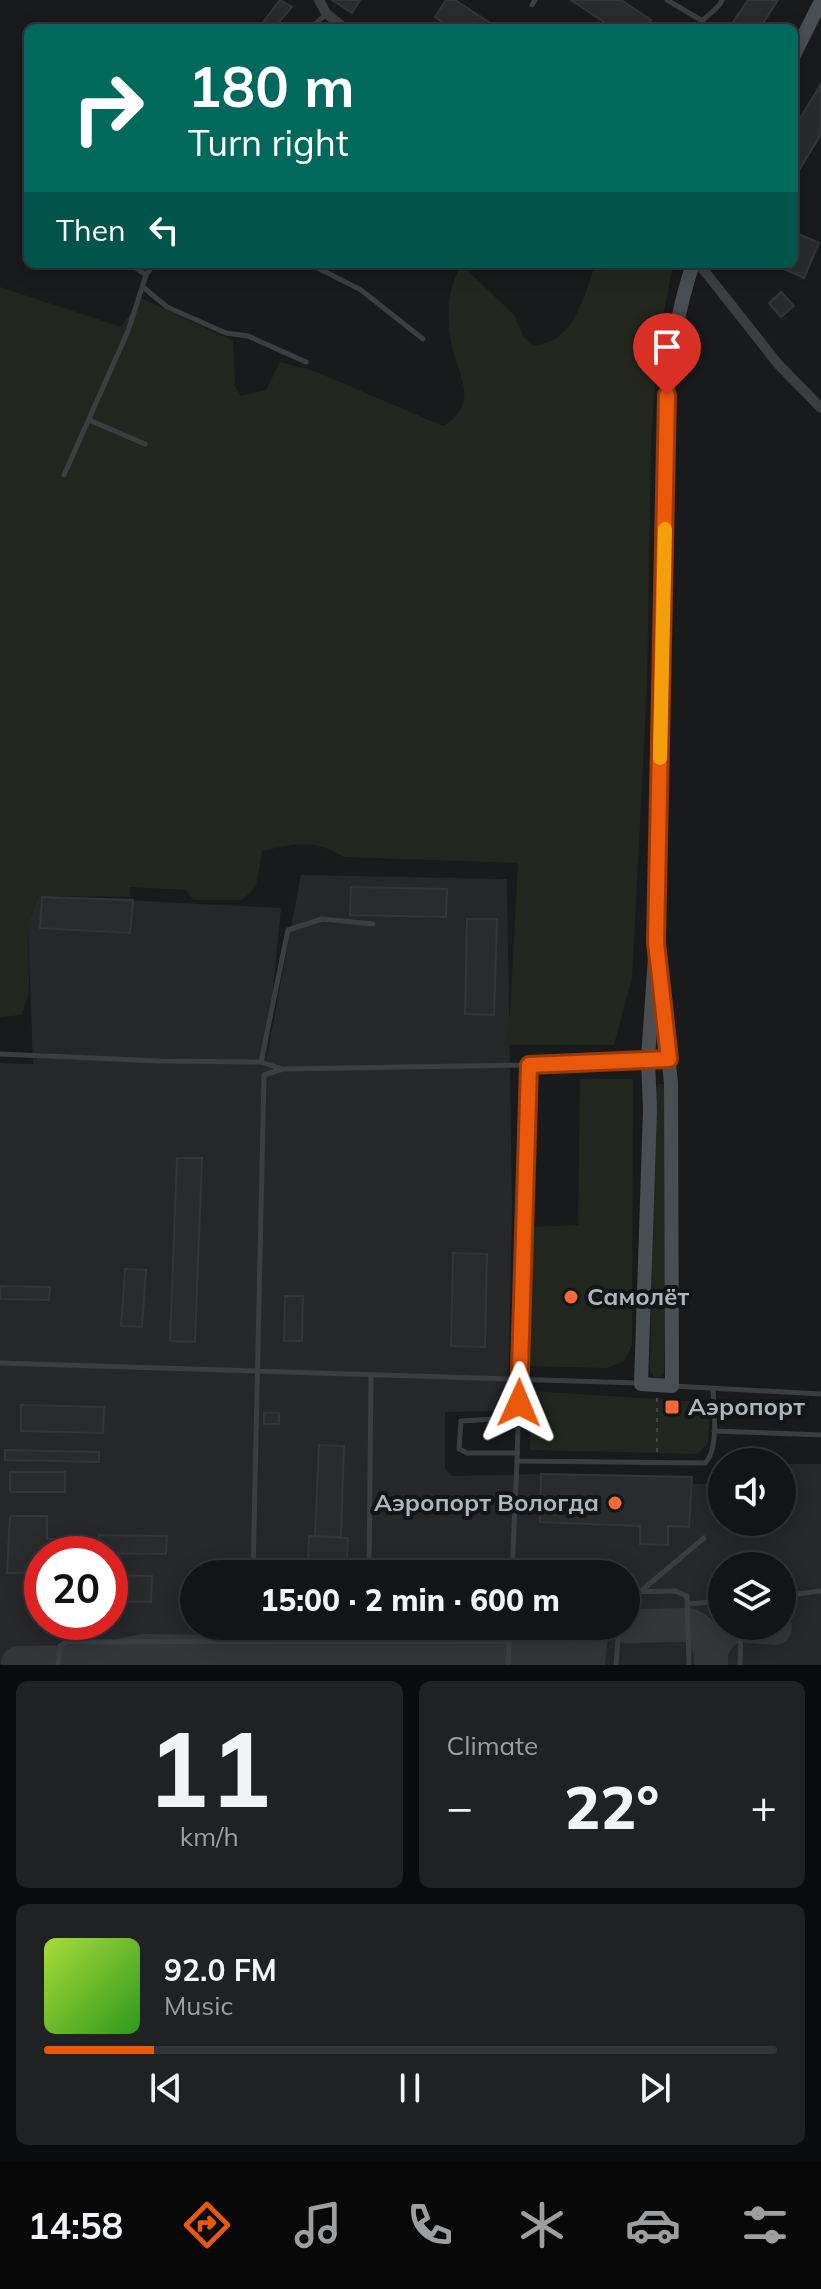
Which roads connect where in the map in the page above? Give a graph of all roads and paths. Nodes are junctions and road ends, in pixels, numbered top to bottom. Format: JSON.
{"nodes":[{"id":1,"x":319,"y":0,"type":"edge"},
{"id":2,"x":667,"y":0,"type":"edge"},
{"id":3,"x":722,"y":0,"type":"edge"},
{"id":4,"x":821,"y":1,"type":"edge"},
{"id":5,"x":326,"y":13,"type":"junction"},
{"id":6,"x":701,"y":20,"type":"junction"},
{"id":7,"x":315,"y":24,"type":"edge"},
{"id":8,"x":339,"y":24,"type":"edge"},
{"id":9,"x":700,"y":24,"type":"edge"},
{"id":10,"x":798,"y":47,"type":"edge"},
{"id":11,"x":136,"y":268,"type":"edge"},
{"id":12,"x":151,"y":268,"type":"edge"},
{"id":13,"x":318,"y":268,"type":"edge"},
{"id":14,"x":694,"y":268,"type":"edge"},
{"id":15,"x":699,"y":268,"type":"edge"},
{"id":16,"x":146,"y":275,"type":"junction"},
{"id":17,"x":143,"y":287,"type":"junction"},
{"id":18,"x":423,"y":339,"type":"dead end"},
{"id":19,"x":306,"y":362,"type":"dead end"},
{"id":20,"x":821,"y":408,"type":"edge"},
{"id":21,"x":89,"y":420,"type":"junction"},
{"id":22,"x":145,"y":444,"type":"dead end"},
{"id":23,"x":64,"y":475,"type":"dead end"},
{"id":24,"x":373,"y":924,"type":"dead end"},
{"id":25,"x":656,"y":942,"type":"junction"},
{"id":26,"x":0,"y":1054,"type":"edge"},
{"id":27,"x":648,"y":1059,"type":"junction"},
{"id":28,"x":669,"y":1059,"type":"junction"},
{"id":29,"x":261,"y":1062,"type":"junction"},
{"id":30,"x":529,"y":1065,"type":"junction"},
{"id":31,"x":283,"y":1069,"type":"junction"},
{"id":32,"x":0,"y":1363,"type":"edge"},
{"id":33,"x":256,"y":1369,"type":"junction"},
{"id":34,"x":371,"y":1376,"type":"junction"},
{"id":35,"x":519,"y":1378,"type":"junction"},
{"id":36,"x":641,"y":1384,"type":"junction"},
{"id":37,"x":657,"y":1385,"type":"junction"},
{"id":38,"x":672,"y":1386,"type":"junction"},
{"id":39,"x":713,"y":1389,"type":"junction"},
{"id":40,"x":821,"y":1394,"type":"edge"},
{"id":41,"x":493,"y":1419,"type":"dead end"},
{"id":42,"x":714,"y":1431,"type":"junction"},
{"id":43,"x":821,"y":1435,"type":"edge"},
{"id":44,"x":517,"y":1453,"type":"junction"},
{"id":45,"x":517,"y":1461,"type":"junction"},
{"id":46,"x":657,"y":1462,"type":"junction"},
{"id":47,"x":704,"y":1538,"type":"dead end"},
{"id":48,"x":253,"y":1560,"type":"edge"},
{"id":49,"x":369,"y":1560,"type":"edge"},
{"id":50,"x":513,"y":1560,"type":"edge"},
{"id":51,"x":821,"y":1591,"type":"edge"},
{"id":52,"x":640,"y":1592,"type":"joint"},
{"id":53,"x":796,"y":1594,"type":"edge"},
{"id":54,"x":708,"y":1602,"type":"edge"},
{"id":55,"x":689,"y":1604,"type":"junction"},
{"id":56,"x":618,"y":1640,"type":"edge"},
{"id":57,"x":741,"y":1640,"type":"edge"},
{"id":58,"x":368,"y":1641,"type":"joint"},
{"id":59,"x":509,"y":1641,"type":"joint"},
{"id":60,"x":252,"y":1642,"type":"joint"},
{"id":61,"x":58,"y":1665,"type":"edge"},
{"id":62,"x":508,"y":1665,"type":"edge"},
{"id":63,"x":616,"y":1665,"type":"edge"},
{"id":64,"x":689,"y":1665,"type":"edge"},
{"id":65,"x":740,"y":1665,"type":"edge"}],
"edges":[{"from":1,"to":5,"type":"street"},
{"from":2,"to":6,"type":"lane"},
{"from":3,"to":6,"type":"lane"},
{"from":4,"to":10,"type":"street"},
{"from":5,"to":7,"type":"lane"},
{"from":5,"to":8,"type":"street"},
{"from":6,"to":9,"type":"lane"},
{"from":11,"to":16,"type":"lane"},
{"from":12,"to":16,"type":"lane"},
{"from":13,"to":18,"type":"lane"},
{"from":14,"to":25,"type":"street"},
{"from":15,"to":20,"type":"street"},
{"from":16,"to":17,"type":"lane"},
{"from":17,"to":19,"type":"lane"},
{"from":17,"to":21,"type":"lane"},
{"from":21,"to":22,"type":"lane"},
{"from":21,"to":23,"type":"lane"},
{"from":24,"to":29,"type":"lane"},
{"from":25,"to":27,"type":"street"},
{"from":25,"to":28,"type":"street"},
{"from":26,"to":29,"type":"lane"},
{"from":27,"to":28,"type":"lane"},
{"from":27,"to":30,"type":"lane"},
{"from":27,"to":36,"type":"street"},
{"from":28,"to":38,"type":"street"},
{"from":29,"to":31,"type":"lane"},
{"from":30,"to":31,"type":"lane"},
{"from":30,"to":35,"type":"lane"},
{"from":31,"to":33,"type":"lane"},
{"from":32,"to":33,"type":"lane"},
{"from":33,"to":34,"type":"lane"},
{"from":33,"to":48,"type":"lane"},
{"from":34,"to":35,"type":"lane"},
{"from":34,"to":49,"type":"lane"},
{"from":35,"to":36,"type":"lane"},
{"from":35,"to":44,"type":"lane"},
{"from":36,"to":37,"type":"street"},
{"from":37,"to":38,"type":"street"},
{"from":37,"to":46,"type":"path"},
{"from":38,"to":39,"type":"lane"},
{"from":39,"to":40,"type":"lane"},
{"from":39,"to":42,"type":"lane"},
{"from":41,"to":44,"type":"lane"},
{"from":42,"to":43,"type":"lane"},
{"from":42,"to":46,"type":"lane"},
{"from":44,"to":45,"type":"lane"},
{"from":45,"to":46,"type":"lane"},
{"from":45,"to":50,"type":"lane"},
{"from":47,"to":52,"type":"lane"},
{"from":51,"to":53,"type":"lane"},
{"from":52,"to":55,"type":"lane"},
{"from":54,"to":55,"type":"lane"},
{"from":55,"to":64,"type":"lane"},
{"from":56,"to":63,"type":"lane"},
{"from":57,"to":65,"type":"lane"},
{"from":58,"to":59,"type":"lane"},
{"from":58,"to":60,"type":"lane"},
{"from":59,"to":62,"type":"lane"},
{"from":60,"to":61,"type":"lane"}]}
